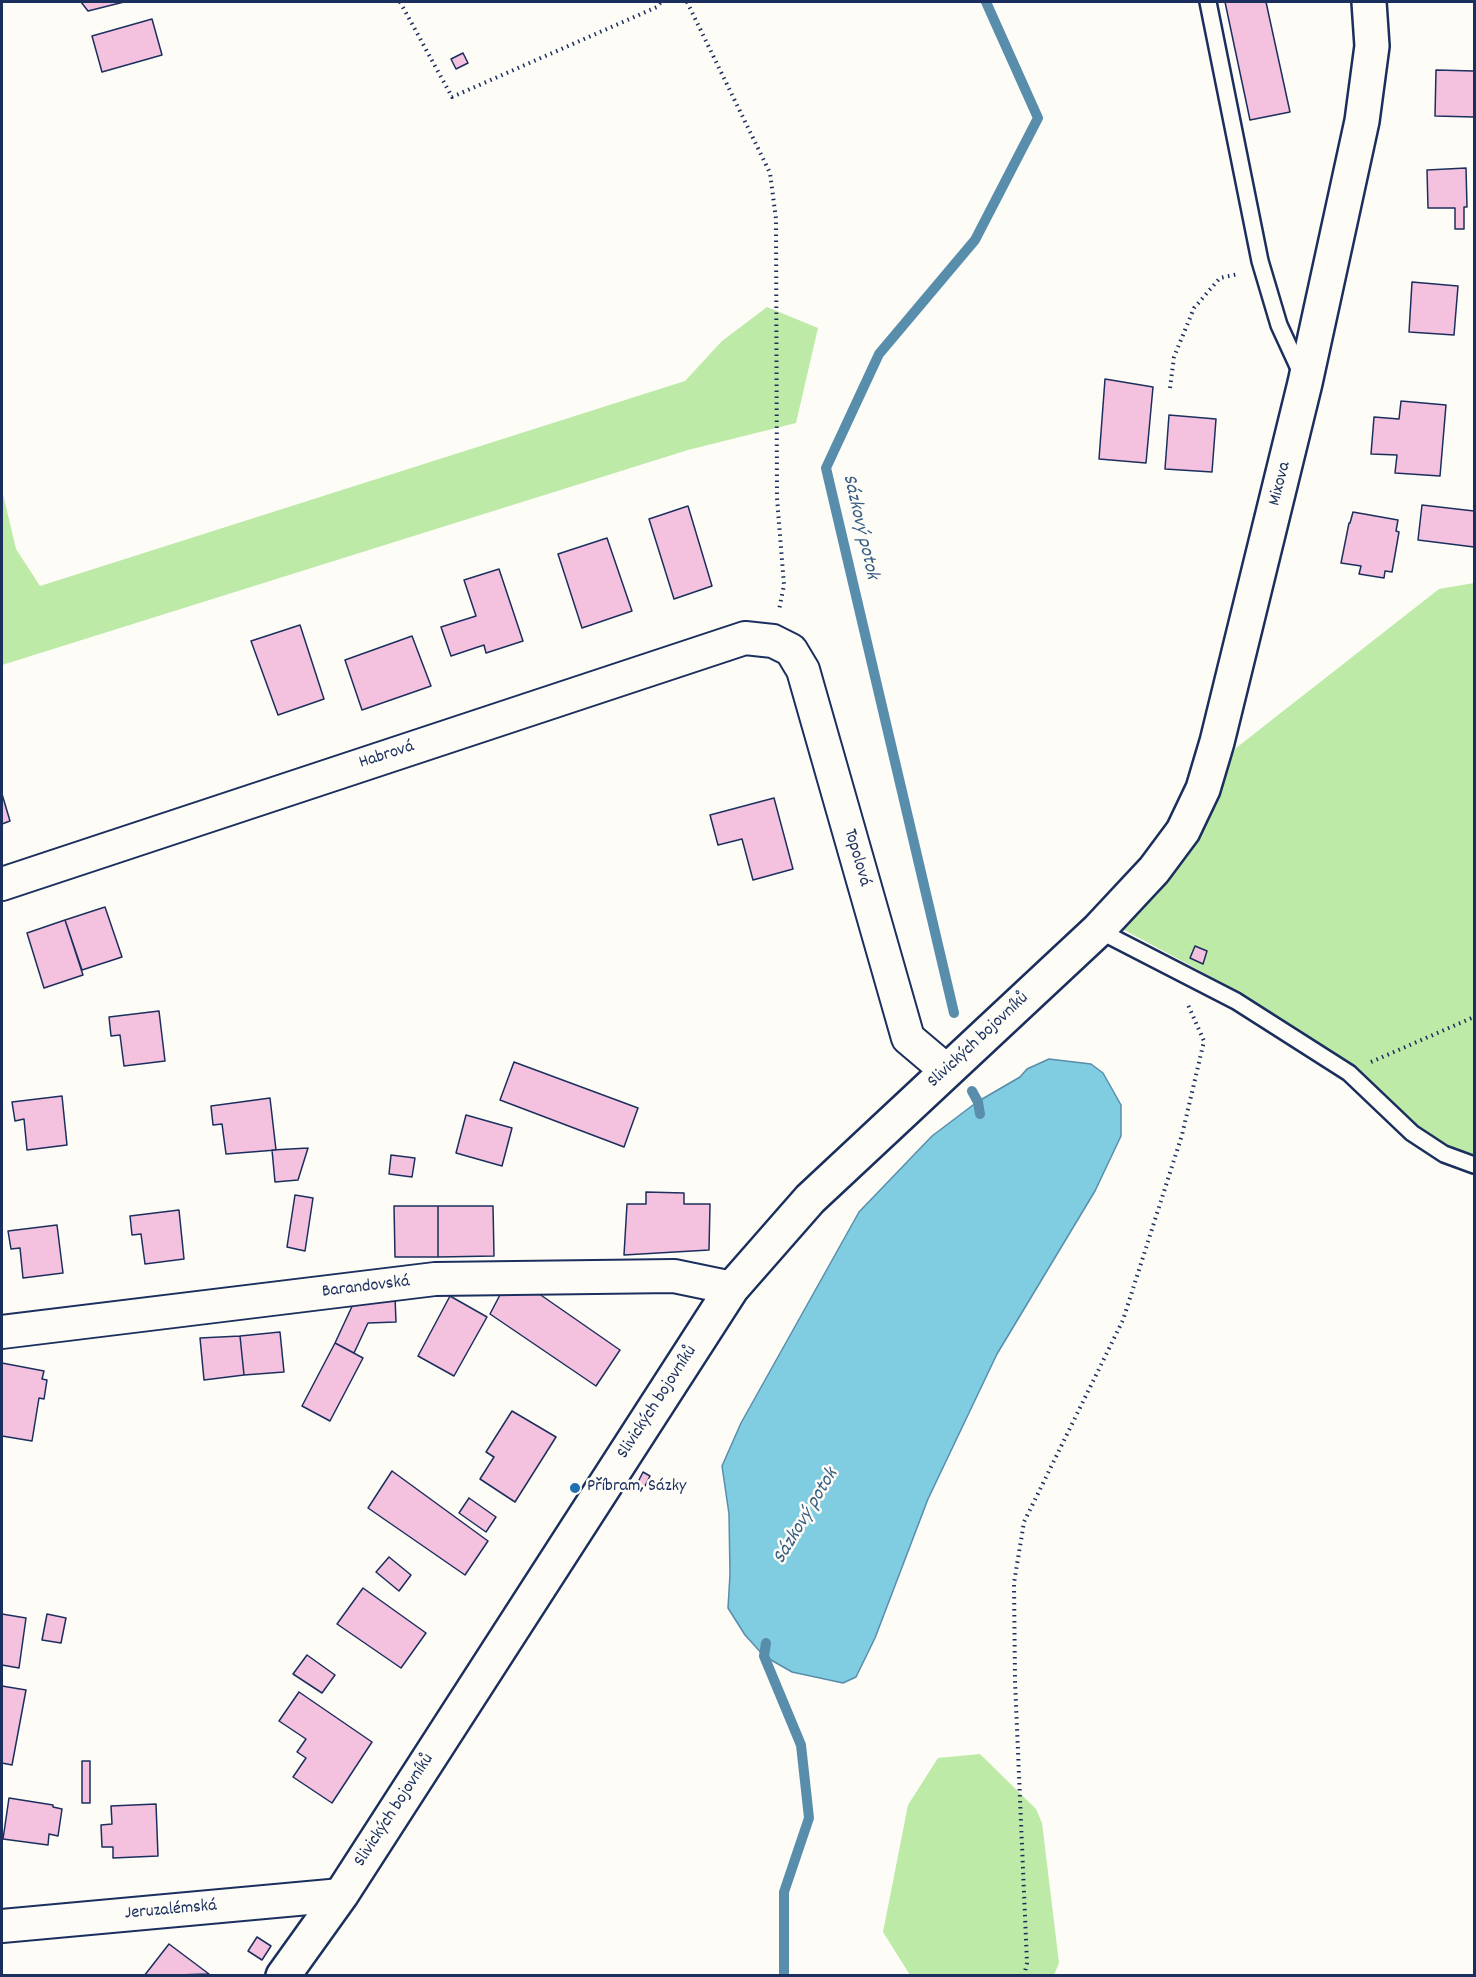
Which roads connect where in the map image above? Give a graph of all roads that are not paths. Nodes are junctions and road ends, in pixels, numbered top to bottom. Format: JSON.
{"nodes":[{"id":1,"x":1208,"y":2,"type":"edge"},
{"id":2,"x":1369,"y":2,"type":"edge"},
{"id":3,"x":1305,"y":383,"type":"junction"},
{"id":4,"x":773,"y":641,"type":"joint"},
{"id":5,"x":2,"y":884,"type":"edge"},
{"id":6,"x":1098,"y":930,"type":"junction"},
{"id":7,"x":947,"y":1071,"type":"junction"},
{"id":8,"x":1474,"y":1165,"type":"edge"},
{"id":9,"x":732,"y":1288,"type":"junction"},
{"id":10,"x":2,"y":1332,"type":"edge"},
{"id":11,"x":341,"y":1895,"type":"junction"},
{"id":12,"x":2,"y":1926,"type":"edge"},
{"id":13,"x":283,"y":1976,"type":"edge"}],
"edges":[{"from":1,"to":3,"type":"lane"},
{"from":2,"to":3,"type":"street","name":"Mixova"},
{"from":3,"to":6,"type":"street","name":"Mixova"},
{"from":4,"to":5,"type":"street","name":"Habrová"},
{"from":4,"to":7,"type":"street","name":"Topolová"},
{"from":6,"to":7,"type":"street","name":"Slivických bojovníků"},
{"from":6,"to":8,"type":"lane"},
{"from":7,"to":9,"type":"street","name":"Slivických bojovníků"},
{"from":9,"to":10,"type":"street","name":"Barandovská"},
{"from":9,"to":11,"type":"street","name":"Slivických bojovníků"},
{"from":11,"to":12,"type":"street","name":"Jeruzalémská"},
{"from":11,"to":13,"type":"street","name":"Slivických bojovníků"}]}
